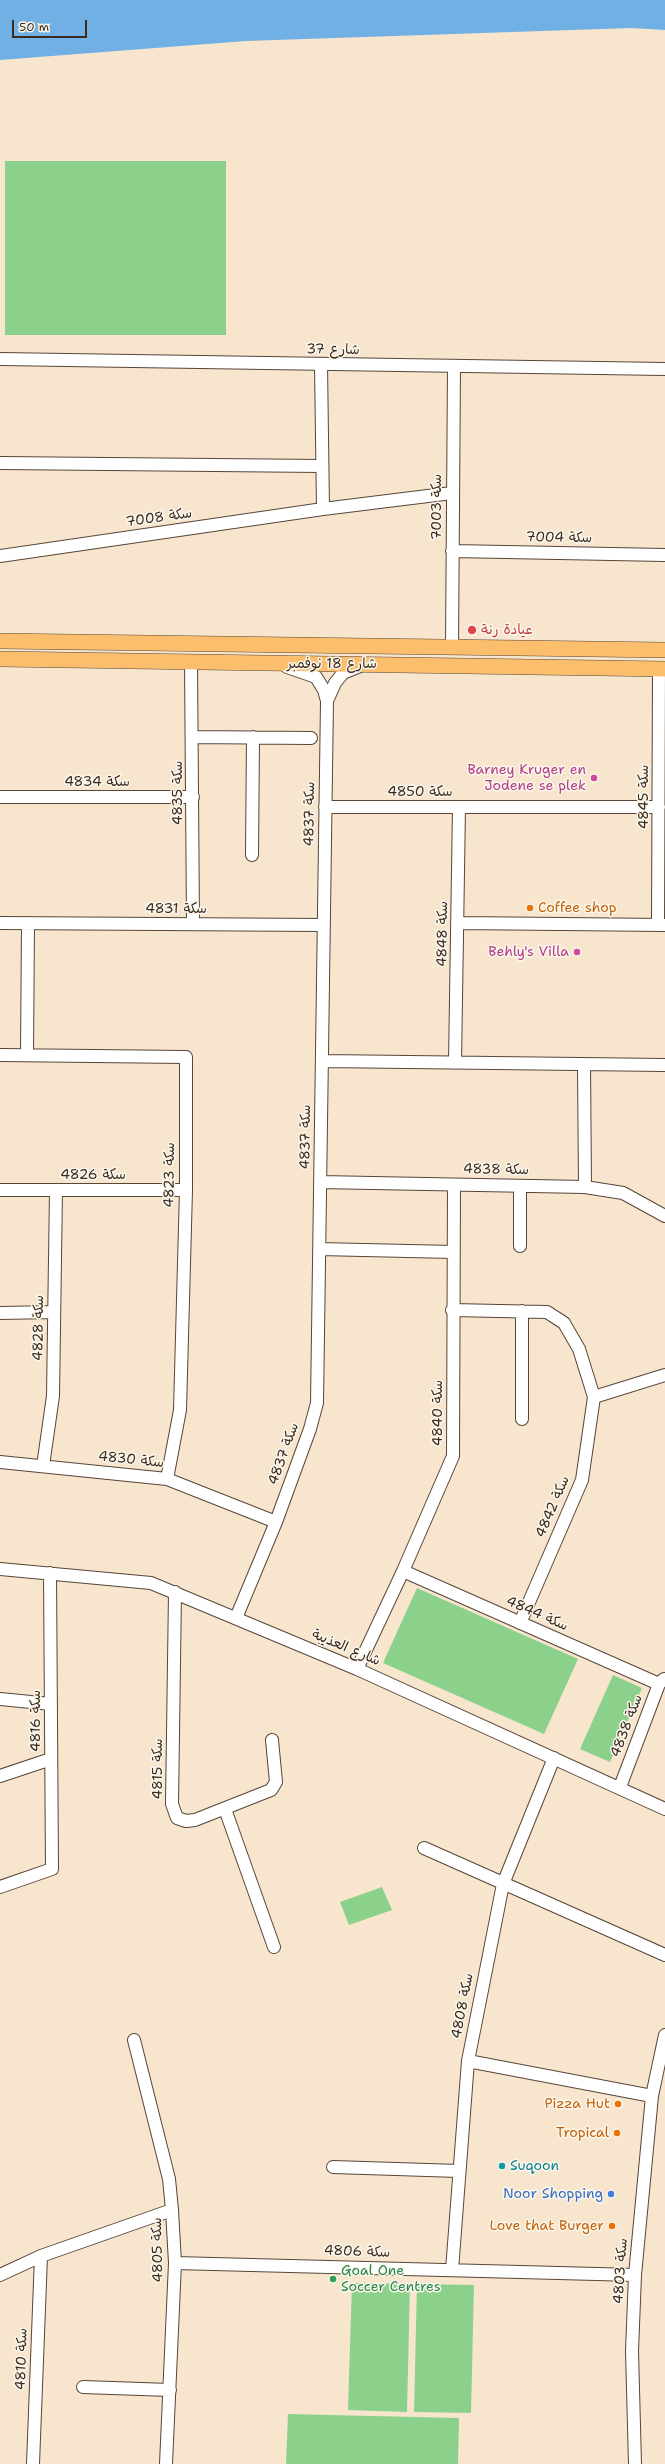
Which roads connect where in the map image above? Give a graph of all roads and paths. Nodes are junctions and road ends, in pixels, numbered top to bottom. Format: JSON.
{"nodes":[{"id":1,"x":0,"y":359,"type":"edge"},
{"id":2,"x":321,"y":364,"type":"junction"},
{"id":3,"x":454,"y":367,"type":"junction"},
{"id":4,"x":665,"y":369,"type":"edge"},
{"id":5,"x":0,"y":463,"type":"edge"},
{"id":6,"x":322,"y":466,"type":"junction"},
{"id":7,"x":452,"y":493,"type":"junction"},
{"id":8,"x":322,"y":509,"type":"junction"},
{"id":9,"x":452,"y":551,"type":"junction"},
{"id":10,"x":665,"y":555,"type":"edge"},
{"id":11,"x":0,"y":556,"type":"edge"},
{"id":12,"x":0,"y":641,"type":"edge"},
{"id":13,"x":452,"y":647,"type":"junction"},
{"id":14,"x":665,"y":650,"type":"edge"},
{"id":15,"x":0,"y":660,"type":"edge"},
{"id":16,"x":192,"y":662,"type":"junction"},
{"id":17,"x":274,"y":664,"type":"junction"},
{"id":18,"x":367,"y":664,"type":"junction"},
{"id":19,"x":662,"y":669,"type":"edge"},
{"id":20,"x":327,"y":701,"type":"junction"},
{"id":21,"x":192,"y":737,"type":"junction"},
{"id":22,"x":253,"y":737,"type":"junction"},
{"id":23,"x":311,"y":738,"type":"dead end"},
{"id":24,"x":0,"y":798,"type":"edge"},
{"id":25,"x":193,"y":798,"type":"junction"},
{"id":26,"x":325,"y":807,"type":"junction"},
{"id":27,"x":459,"y":807,"type":"junction"},
{"id":28,"x":659,"y":807,"type":"junction"},
{"id":29,"x":252,"y":855,"type":"dead end"},
{"id":30,"x":0,"y":923,"type":"edge"},
{"id":31,"x":28,"y":923,"type":"junction"},
{"id":32,"x":458,"y":923,"type":"junction"},
{"id":33,"x":193,"y":924,"type":"junction"},
{"id":34,"x":323,"y":925,"type":"junction"},
{"id":35,"x":661,"y":925,"type":"edge"},
{"id":36,"x":0,"y":1055,"type":"edge"},
{"id":37,"x":27,"y":1055,"type":"junction"},
{"id":38,"x":322,"y":1061,"type":"junction"},
{"id":39,"x":455,"y":1063,"type":"junction"},
{"id":40,"x":584,"y":1064,"type":"junction"},
{"id":41,"x":665,"y":1065,"type":"edge"},
{"id":42,"x":320,"y":1182,"type":"junction"},
{"id":43,"x":454,"y":1185,"type":"junction"},
{"id":44,"x":520,"y":1186,"type":"junction"},
{"id":45,"x":586,"y":1187,"type":"junction"},
{"id":46,"x":0,"y":1190,"type":"edge"},
{"id":47,"x":56,"y":1190,"type":"junction"},
{"id":48,"x":186,"y":1190,"type":"junction"},
{"id":49,"x":665,"y":1216,"type":"edge"},
{"id":50,"x":520,"y":1246,"type":"dead end"},
{"id":51,"x":319,"y":1249,"type":"junction"},
{"id":52,"x":453,"y":1252,"type":"junction"},
{"id":53,"x":452,"y":1310,"type":"junction"},
{"id":54,"x":522,"y":1311,"type":"junction"},
{"id":55,"x":0,"y":1312,"type":"edge"},
{"id":56,"x":54,"y":1312,"type":"junction"},
{"id":57,"x":665,"y":1375,"type":"edge"},
{"id":58,"x":594,"y":1397,"type":"junction"},
{"id":59,"x":522,"y":1419,"type":"dead end"},
{"id":60,"x":0,"y":1462,"type":"edge"},
{"id":61,"x":43,"y":1466,"type":"junction"},
{"id":62,"x":167,"y":1479,"type":"junction"},
{"id":63,"x":276,"y":1522,"type":"junction"},
{"id":64,"x":0,"y":1569,"type":"edge"},
{"id":65,"x":404,"y":1571,"type":"junction"},
{"id":66,"x":50,"y":1574,"type":"junction"},
{"id":67,"x":175,"y":1592,"type":"junction"},
{"id":68,"x":236,"y":1618,"type":"junction"},
{"id":69,"x":520,"y":1623,"type":"junction"},
{"id":70,"x":357,"y":1668,"type":"junction"},
{"id":71,"x":662,"y":1681,"type":"edge"},
{"id":72,"x":0,"y":1699,"type":"edge"},
{"id":73,"x":51,"y":1704,"type":"junction"},
{"id":74,"x":272,"y":1740,"type":"dead end"},
{"id":75,"x":554,"y":1758,"type":"junction"},
{"id":76,"x":51,"y":1759,"type":"junction"},
{"id":77,"x":0,"y":1776,"type":"edge"},
{"id":78,"x":620,"y":1787,"type":"junction"},
{"id":79,"x":225,"y":1808,"type":"junction"},
{"id":80,"x":665,"y":1809,"type":"edge"},
{"id":81,"x":424,"y":1848,"type":"dead end"},
{"id":82,"x":503,"y":1884,"type":"junction"},
{"id":83,"x":0,"y":1887,"type":"edge"},
{"id":84,"x":274,"y":1946,"type":"dead end"},
{"id":85,"x":665,"y":1955,"type":"edge"},
{"id":86,"x":665,"y":2034,"type":"edge"},
{"id":87,"x":134,"y":2040,"type":"dead end"},
{"id":88,"x":468,"y":2061,"type":"junction"},
{"id":89,"x":652,"y":2096,"type":"junction"},
{"id":90,"x":333,"y":2167,"type":"dead end"},
{"id":91,"x":459,"y":2171,"type":"junction"},
{"id":92,"x":172,"y":2210,"type":"junction"},
{"id":93,"x":41,"y":2256,"type":"junction"},
{"id":94,"x":175,"y":2263,"type":"junction"},
{"id":95,"x":452,"y":2270,"type":"junction"},
{"id":96,"x":0,"y":2275,"type":"edge"},
{"id":97,"x":635,"y":2275,"type":"junction"},
{"id":98,"x":83,"y":2387,"type":"dead end"},
{"id":99,"x":170,"y":2390,"type":"junction"},
{"id":100,"x":33,"y":2464,"type":"edge"},
{"id":101,"x":166,"y":2464,"type":"edge"},
{"id":102,"x":635,"y":2464,"type":"edge"}],
"edges":[{"from":1,"to":2,"type":"street","name":"شارع 37"},
{"from":2,"to":3,"type":"street","name":"شارع 37"},
{"from":2,"to":6,"type":"street"},
{"from":3,"to":4,"type":"street","name":"شارع 37"},
{"from":3,"to":7,"type":"street","name":"سكة 7003"},
{"from":5,"to":6,"type":"street"},
{"from":6,"to":8,"type":"street"},
{"from":7,"to":8,"type":"street","name":"سكة 7008"},
{"from":7,"to":9,"type":"street","name":"سكة 7003"},
{"from":8,"to":11,"type":"street","name":"سكة 7008"},
{"from":9,"to":10,"type":"street","name":"سكة 7004"},
{"from":9,"to":13,"type":"street","name":"سكة 7003"},
{"from":12,"to":13,"type":"main road","name":"شارع 18 نوفمبر"},
{"from":13,"to":14,"type":"main road","name":"شارع 18 نوفمبر"},
{"from":15,"to":16,"type":"main road","name":"شارع 18 نوفمبر"},
{"from":16,"to":17,"type":"main road","name":"شارع 18 نوفمبر"},
{"from":16,"to":21,"type":"street","name":"سكة 4835"},
{"from":17,"to":18,"type":"main road","name":"شارع 18 نوفمبر"},
{"from":17,"to":20,"type":"street"},
{"from":18,"to":19,"type":"main road","name":"شارع 18 نوفمبر"},
{"from":18,"to":20,"type":"street","name":"سكة 4837"},
{"from":19,"to":28,"type":"street","name":"سكة 4845"},
{"from":20,"to":26,"type":"street","name":"سكة 4837"},
{"from":21,"to":22,"type":"street"},
{"from":21,"to":25,"type":"street","name":"سكة 4835"},
{"from":22,"to":23,"type":"street"},
{"from":22,"to":29,"type":"street"},
{"from":24,"to":25,"type":"street","name":"سكة 4834"},
{"from":25,"to":33,"type":"street","name":"سكة 4835"},
{"from":26,"to":27,"type":"street","name":"سكة 4850"},
{"from":26,"to":34,"type":"street","name":"سكة 4837"},
{"from":27,"to":28,"type":"street","name":"سكة 4850"},
{"from":27,"to":32,"type":"street","name":"سكة 4848"},
{"from":28,"to":35,"type":"street","name":"سكة 4845"},
{"from":30,"to":31,"type":"street","name":"سكة 4831"},
{"from":31,"to":33,"type":"street","name":"سكة 4831"},
{"from":31,"to":37,"type":"street"},
{"from":32,"to":35,"type":"street"},
{"from":32,"to":39,"type":"street","name":"سكة 4848"},
{"from":33,"to":34,"type":"street","name":"سكة 4831"},
{"from":34,"to":38,"type":"street","name":"سكة 4837"},
{"from":36,"to":37,"type":"street","name":"سكة 4823"},
{"from":37,"to":48,"type":"street","name":"سكة 4823"},
{"from":38,"to":39,"type":"street"},
{"from":38,"to":42,"type":"street","name":"سكة 4837"},
{"from":39,"to":40,"type":"street"},
{"from":40,"to":41,"type":"street"},
{"from":40,"to":45,"type":"street"},
{"from":42,"to":43,"type":"street","name":"سكة 4838"},
{"from":42,"to":51,"type":"street","name":"سكة 4837"},
{"from":43,"to":44,"type":"street","name":"سكة 4838"},
{"from":43,"to":52,"type":"street","name":"سكة 4840"},
{"from":44,"to":45,"type":"street","name":"سكة 4838"},
{"from":44,"to":50,"type":"street"},
{"from":45,"to":49,"type":"street","name":"سكة 4838"},
{"from":46,"to":47,"type":"street","name":"سكة 4826"},
{"from":47,"to":48,"type":"street","name":"سكة 4826"},
{"from":47,"to":56,"type":"street","name":"سكة 4828"},
{"from":48,"to":62,"type":"street","name":"سكة 4823"},
{"from":51,"to":52,"type":"street"},
{"from":51,"to":63,"type":"street","name":"سكة 4837"},
{"from":52,"to":53,"type":"street","name":"سكة 4840"},
{"from":53,"to":54,"type":"street","name":"سكة 4842"},
{"from":53,"to":65,"type":"street","name":"سكة 4840"},
{"from":54,"to":58,"type":"street","name":"سكة 4842"},
{"from":54,"to":59,"type":"street"},
{"from":55,"to":56,"type":"street"},
{"from":56,"to":61,"type":"street","name":"سكة 4828"},
{"from":57,"to":58,"type":"street"},
{"from":58,"to":69,"type":"street","name":"سكة 4842"},
{"from":60,"to":61,"type":"street","name":"سكة 4830"},
{"from":61,"to":62,"type":"street","name":"سكة 4830"},
{"from":62,"to":63,"type":"street","name":"سكة 4830"},
{"from":63,"to":68,"type":"street","name":"سكة 4837"},
{"from":64,"to":66,"type":"street","name":"شارع العذيبة"},
{"from":65,"to":69,"type":"street","name":"سكة 4844"},
{"from":65,"to":70,"type":"street","name":"سكة 4840"},
{"from":66,"to":67,"type":"street","name":"شارع العذيبة"},
{"from":66,"to":73,"type":"street","name":"سكة 4816"},
{"from":67,"to":68,"type":"street","name":"شارع العذيبة"},
{"from":67,"to":79,"type":"street","name":"سكة 4815"},
{"from":68,"to":70,"type":"street","name":"شارع العذيبة"},
{"from":69,"to":71,"type":"street","name":"سكة 4844"},
{"from":70,"to":75,"type":"street","name":"شارع العذيبة"},
{"from":71,"to":78,"type":"street","name":"سكة 4838"},
{"from":72,"to":73,"type":"street"},
{"from":73,"to":76,"type":"street","name":"سكة 4816"},
{"from":74,"to":79,"type":"street","name":"سكة 4815"},
{"from":75,"to":78,"type":"street","name":"شارع العذيبة"},
{"from":75,"to":82,"type":"street","name":"سكة 4808"},
{"from":76,"to":77,"type":"street"},
{"from":76,"to":83,"type":"street","name":"سكة 4816"},
{"from":78,"to":80,"type":"street","name":"شارع العذيبة"},
{"from":79,"to":84,"type":"street"},
{"from":81,"to":82,"type":"street"},
{"from":82,"to":85,"type":"street"},
{"from":82,"to":88,"type":"street","name":"سكة 4808"},
{"from":86,"to":89,"type":"street","name":"سكة 4803"},
{"from":87,"to":92,"type":"street","name":"سكة 4805"},
{"from":88,"to":89,"type":"street"},
{"from":88,"to":91,"type":"street","name":"سكة 4808"},
{"from":89,"to":97,"type":"street","name":"سكة 4803"},
{"from":90,"to":91,"type":"street"},
{"from":91,"to":95,"type":"street","name":"سكة 4808"},
{"from":92,"to":93,"type":"street"},
{"from":92,"to":94,"type":"street","name":"سكة 4805"},
{"from":93,"to":96,"type":"street"},
{"from":93,"to":100,"type":"street","name":"سكة 4810"},
{"from":94,"to":95,"type":"street","name":"سكة 4806"},
{"from":94,"to":99,"type":"street","name":"سكة 4805"},
{"from":95,"to":97,"type":"street","name":"سكة 4806"},
{"from":97,"to":102,"type":"street","name":"سكة 4803"},
{"from":98,"to":99,"type":"street"},
{"from":99,"to":101,"type":"street","name":"سكة 4805"}]}
